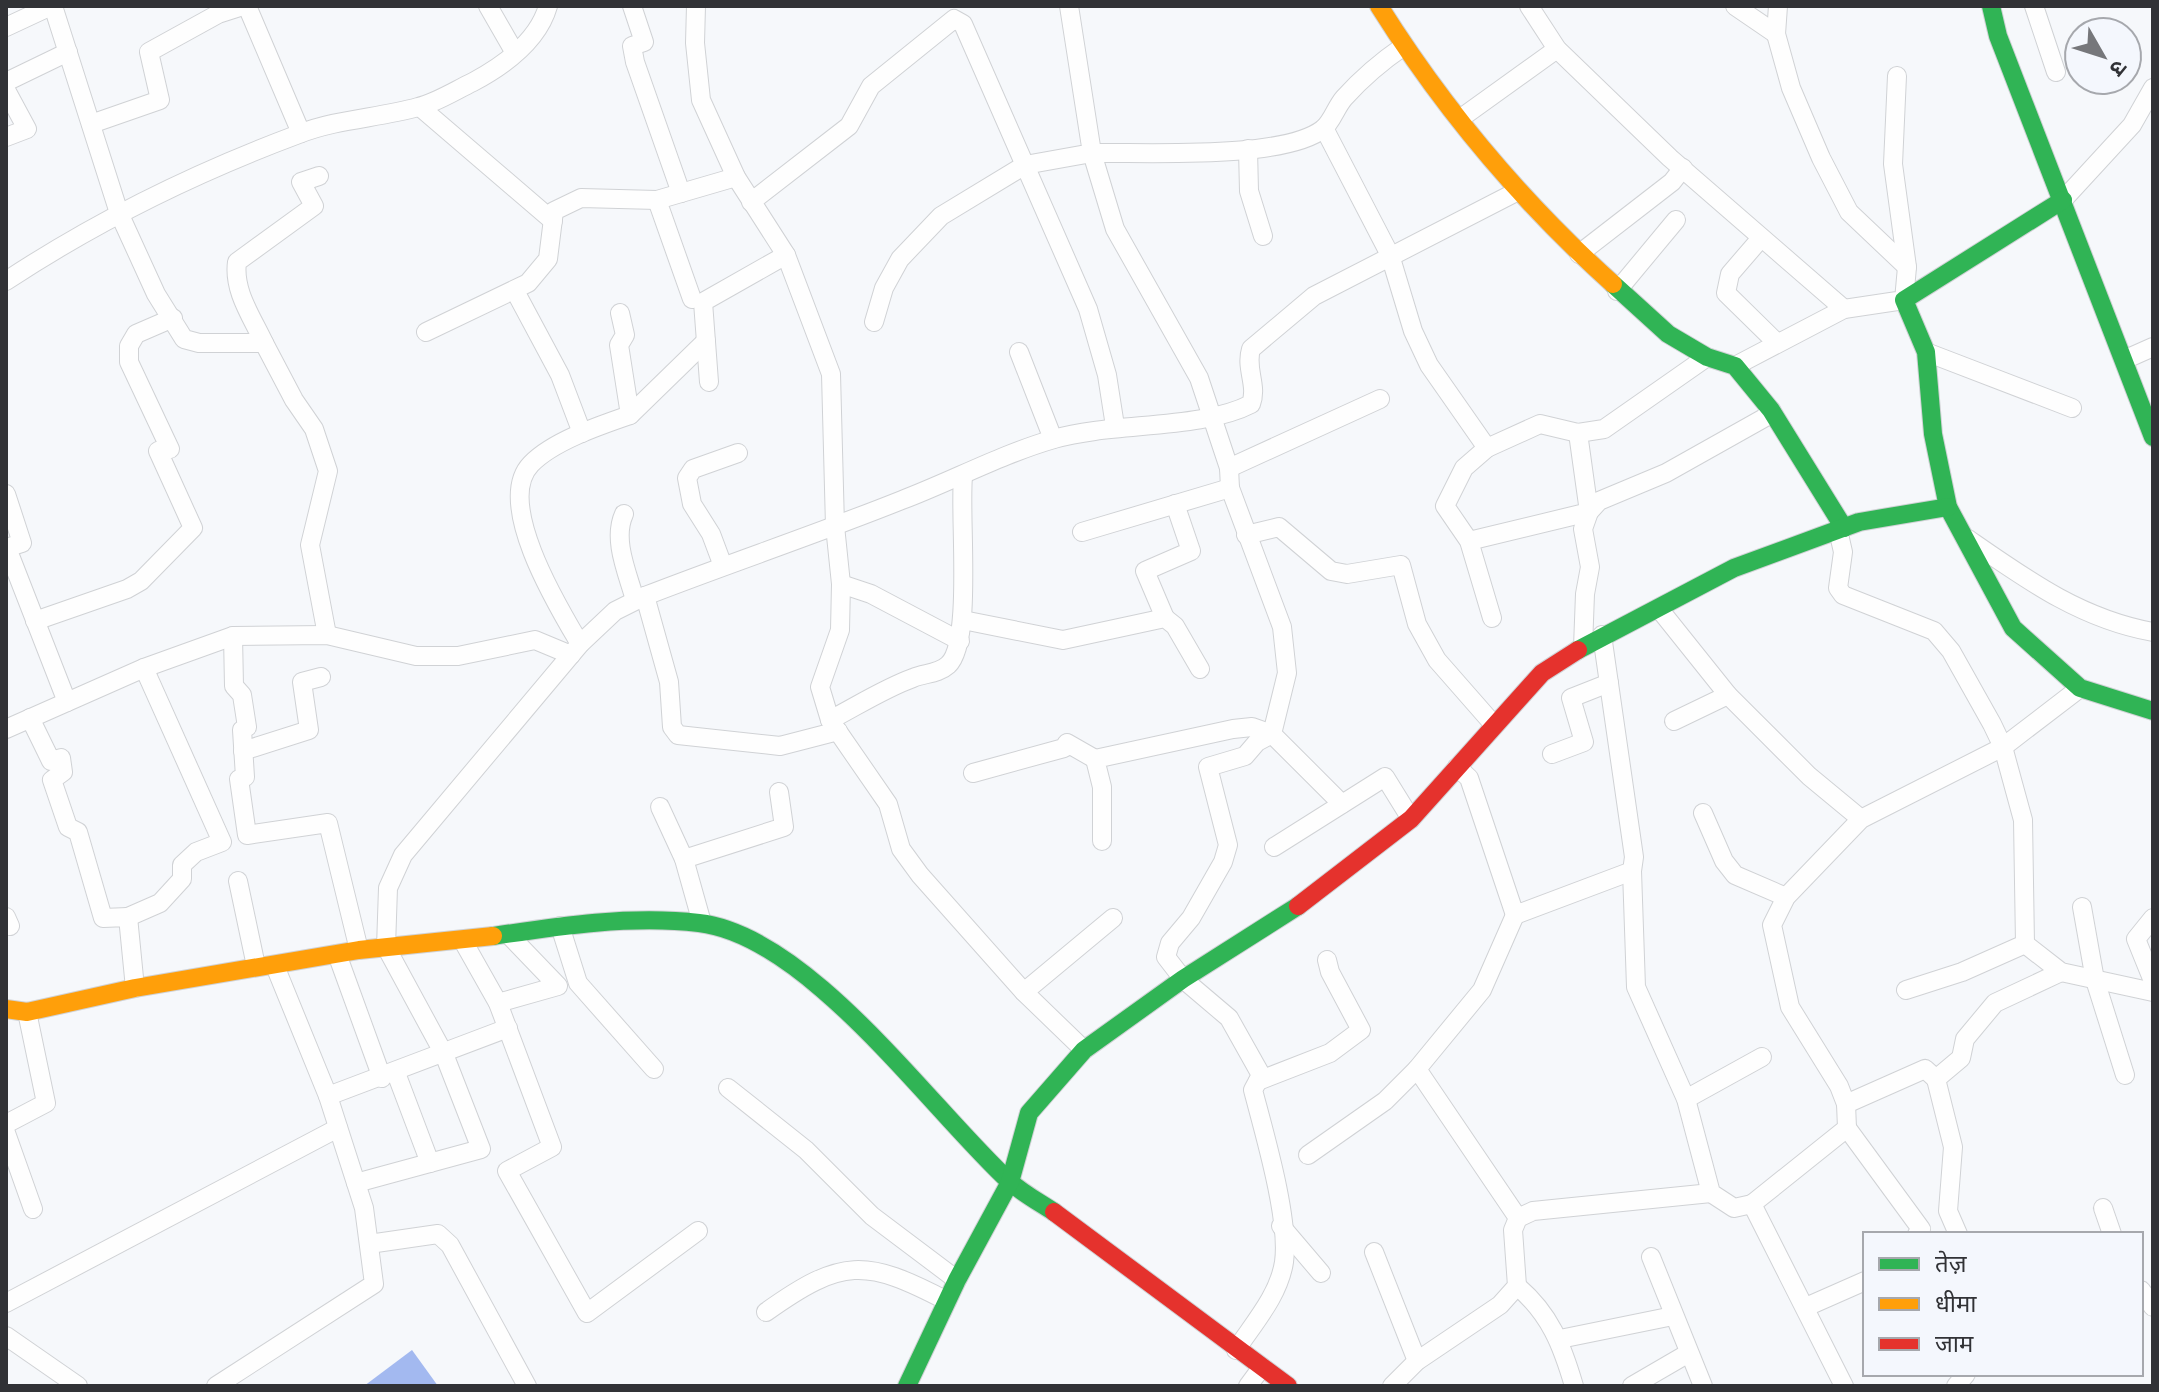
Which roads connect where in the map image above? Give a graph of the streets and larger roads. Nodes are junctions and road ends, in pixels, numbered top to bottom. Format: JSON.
{"nodes":[{"id":1,"x":52,"y":6,"type":"edge"},
{"id":2,"x":245,"y":6,"type":"edge"},
{"id":3,"x":488,"y":6,"type":"edge"},
{"id":4,"x":548,"y":6,"type":"edge"},
{"id":5,"x":632,"y":6,"type":"edge"},
{"id":6,"x":696,"y":6,"type":"edge"},
{"id":7,"x":1069,"y":6,"type":"edge"},
{"id":8,"x":1379,"y":6,"type":"edge"},
{"id":9,"x":1529,"y":6,"type":"edge"},
{"id":10,"x":1735,"y":6,"type":"edge"},
{"id":11,"x":1778,"y":6,"type":"edge"},
{"id":12,"x":1991,"y":6,"type":"edge"},
{"id":13,"x":2034,"y":6,"type":"edge"},
{"id":14,"x":6,"y":27,"type":"edge"},
{"id":15,"x":1776,"y":34,"type":"junction"},
{"id":16,"x":1404,"y":46,"type":"junction"},
{"id":17,"x":1557,"y":49,"type":"junction"},
{"id":18,"x":68,"y":52,"type":"junction"},
{"id":19,"x":515,"y":53,"type":"junction"},
{"id":20,"x":2056,"y":72,"type":"dead end"},
{"id":21,"x":1897,"y":76,"type":"dead end"},
{"id":22,"x":6,"y":82,"type":"edge"},
{"id":23,"x":2153,"y":88,"type":"edge"},
{"id":24,"x":6,"y":90,"type":"edge"},
{"id":25,"x":420,"y":107,"type":"junction"},
{"id":26,"x":1461,"y":118,"type":"junction"},
{"id":27,"x":91,"y":124,"type":"junction"},
{"id":28,"x":1324,"y":128,"type":"junction"},
{"id":29,"x":301,"y":133,"type":"junction"},
{"id":30,"x":6,"y":137,"type":"edge"},
{"id":31,"x":1248,"y":149,"type":"junction"},
{"id":32,"x":1092,"y":153,"type":"junction"},
{"id":33,"x":1025,"y":165,"type":"junction"},
{"id":34,"x":1683,"y":168,"type":"junction"},
{"id":35,"x":319,"y":176,"type":"dead end"},
{"id":36,"x":736,"y":177,"type":"junction"},
{"id":37,"x":1518,"y":191,"type":"junction"},
{"id":38,"x":681,"y":193,"type":"junction"},
{"id":39,"x":657,"y":200,"type":"junction"},
{"id":40,"x":2063,"y":200,"type":"junction"},
{"id":41,"x":751,"y":202,"type":"junction"},
{"id":42,"x":119,"y":213,"type":"junction"},
{"id":43,"x":1676,"y":220,"type":"dead end"},
{"id":44,"x":553,"y":221,"type":"junction"},
{"id":45,"x":1263,"y":236,"type":"dead end"},
{"id":46,"x":1761,"y":238,"type":"junction"},
{"id":47,"x":1579,"y":254,"type":"junction"},
{"id":48,"x":786,"y":255,"type":"junction"},
{"id":49,"x":1390,"y":255,"type":"junction"},
{"id":50,"x":1907,"y":267,"type":"junction"},
{"id":51,"x":6,"y":281,"type":"edge"},
{"id":52,"x":515,"y":291,"type":"junction"},
{"id":53,"x":1617,"y":291,"type":"junction"},
{"id":54,"x":692,"y":299,"type":"dead end"},
{"id":55,"x":1904,"y":300,"type":"junction"},
{"id":56,"x":1844,"y":309,"type":"junction"},
{"id":57,"x":620,"y":313,"type":"dead end"},
{"id":58,"x":173,"y":318,"type":"junction"},
{"id":59,"x":874,"y":322,"type":"dead end"},
{"id":60,"x":426,"y":332,"type":"dead end"},
{"id":61,"x":706,"y":341,"type":"junction"},
{"id":62,"x":1776,"y":342,"type":"junction"},
{"id":63,"x":264,"y":343,"type":"junction"},
{"id":64,"x":2153,"y":347,"type":"edge"},
{"id":65,"x":1019,"y":352,"type":"dead end"},
{"id":66,"x":1926,"y":352,"type":"junction"},
{"id":67,"x":1707,"y":357,"type":"junction"},
{"id":68,"x":2126,"y":359,"type":"junction"},
{"id":69,"x":1735,"y":366,"type":"junction"},
{"id":70,"x":709,"y":382,"type":"dead end"},
{"id":71,"x":1380,"y":399,"type":"dead end"},
{"id":72,"x":2072,"y":408,"type":"dead end"},
{"id":73,"x":1771,"y":410,"type":"junction"},
{"id":74,"x":630,"y":415,"type":"junction"},
{"id":75,"x":1210,"y":415,"type":"junction"},
{"id":76,"x":1115,"y":426,"type":"junction"},
{"id":77,"x":582,"y":433,"type":"junction"},
{"id":78,"x":1578,"y":433,"type":"junction"},
{"id":79,"x":2153,"y":437,"type":"edge"},
{"id":80,"x":1053,"y":439,"type":"junction"},
{"id":81,"x":1487,"y":448,"type":"junction"},
{"id":82,"x":738,"y":453,"type":"dead end"},
{"id":83,"x":1229,"y":468,"type":"junction"},
{"id":84,"x":963,"y":477,"type":"junction"},
{"id":85,"x":1230,"y":488,"type":"junction"},
{"id":86,"x":6,"y":494,"type":"edge"},
{"id":87,"x":1175,"y":504,"type":"junction"},
{"id":88,"x":1948,"y":507,"type":"junction"},
{"id":89,"x":1589,"y":512,"type":"junction"},
{"id":90,"x":624,"y":514,"type":"dead end"},
{"id":91,"x":835,"y":526,"type":"junction"},
{"id":92,"x":1841,"y":529,"type":"junction"},
{"id":93,"x":1082,"y":532,"type":"dead end"},
{"id":94,"x":1246,"y":535,"type":"junction"},
{"id":95,"x":1965,"y":538,"type":"junction"},
{"id":96,"x":1469,"y":541,"type":"junction"},
{"id":97,"x":6,"y":548,"type":"edge"},
{"id":98,"x":723,"y":566,"type":"junction"},
{"id":99,"x":841,"y":584,"type":"junction"},
{"id":100,"x":640,"y":598,"type":"junction"},
{"id":101,"x":1660,"y":610,"type":"junction"},
{"id":102,"x":1165,"y":618,"type":"junction"},
{"id":103,"x":1492,"y":618,"type":"dead end"},
{"id":104,"x":963,"y":620,"type":"junction"},
{"id":105,"x":35,"y":621,"type":"junction"},
{"id":106,"x":2153,"y":632,"type":"edge"},
{"id":107,"x":327,"y":635,"type":"junction"},
{"id":108,"x":1602,"y":635,"type":"junction"},
{"id":109,"x":233,"y":636,"type":"junction"},
{"id":110,"x":960,"y":641,"type":"junction"},
{"id":111,"x":1583,"y":647,"type":"junction"},
{"id":112,"x":575,"y":650,"type":"junction"},
{"id":113,"x":144,"y":668,"type":"junction"},
{"id":114,"x":1200,"y":669,"type":"dead end"},
{"id":115,"x":321,"y":677,"type":"dead end"},
{"id":116,"x":1609,"y":683,"type":"junction"},
{"id":117,"x":2080,"y":688,"type":"junction"},
{"id":118,"x":1728,"y":695,"type":"junction"},
{"id":119,"x":67,"y":702,"type":"junction"},
{"id":120,"x":2153,"y":711,"type":"edge"},
{"id":121,"x":30,"y":718,"type":"junction"},
{"id":122,"x":1674,"y":721,"type":"dead end"},
{"id":123,"x":834,"y":725,"type":"junction"},
{"id":124,"x":1494,"y":725,"type":"junction"},
{"id":125,"x":6,"y":729,"type":"edge"},
{"id":126,"x":1272,"y":734,"type":"junction"},
{"id":127,"x":2003,"y":747,"type":"junction"},
{"id":128,"x":243,"y":751,"type":"junction"},
{"id":129,"x":1552,"y":754,"type":"dead end"},
{"id":130,"x":1095,"y":759,"type":"junction"},
{"id":131,"x":1457,"y":767,"type":"junction"},
{"id":132,"x":973,"y":773,"type":"dead end"},
{"id":133,"x":779,"y":792,"type":"dead end"},
{"id":134,"x":1342,"y":804,"type":"junction"},
{"id":135,"x":660,"y":807,"type":"dead end"},
{"id":136,"x":1703,"y":813,"type":"dead end"},
{"id":137,"x":1411,"y":819,"type":"junction"},
{"id":138,"x":1861,"y":819,"type":"junction"},
{"id":139,"x":1102,"y":841,"type":"dead end"},
{"id":140,"x":1274,"y":847,"type":"dead end"},
{"id":141,"x":684,"y":859,"type":"junction"},
{"id":142,"x":1632,"y":871,"type":"junction"},
{"id":143,"x":238,"y":881,"type":"dead end"},
{"id":144,"x":1786,"y":897,"type":"junction"},
{"id":145,"x":2082,"y":907,"type":"dead end"},
{"id":146,"x":1515,"y":915,"type":"junction"},
{"id":147,"x":128,"y":917,"type":"junction"},
{"id":148,"x":1113,"y":918,"type":"dead end"},
{"id":149,"x":2153,"y":918,"type":"edge"},
{"id":150,"x":702,"y":923,"type":"junction"},
{"id":151,"x":560,"y":926,"type":"junction"},
{"id":152,"x":508,"y":934,"type":"junction"},
{"id":153,"x":463,"y":941,"type":"junction"},
{"id":154,"x":2025,"y":944,"type":"junction"},
{"id":155,"x":386,"y":947,"type":"junction"},
{"id":156,"x":359,"y":950,"type":"junction"},
{"id":157,"x":337,"y":954,"type":"junction"},
{"id":158,"x":1327,"y":960,"type":"dead end"},
{"id":159,"x":266,"y":966,"type":"junction"},
{"id":160,"x":2061,"y":972,"type":"junction"},
{"id":161,"x":1183,"y":979,"type":"junction"},
{"id":162,"x":2095,"y":980,"type":"junction"},
{"id":163,"x":2153,"y":981,"type":"edge"},
{"id":164,"x":135,"y":988,"type":"junction"},
{"id":165,"x":1906,"y":990,"type":"dead end"},
{"id":166,"x":1024,"y":992,"type":"junction"},
{"id":167,"x":2153,"y":992,"type":"edge"},
{"id":168,"x":498,"y":1003,"type":"junction"},
{"id":169,"x":14,"y":1013,"type":"edge"},
{"id":170,"x":508,"y":1028,"type":"junction"},
{"id":171,"x":1084,"y":1050,"type":"junction"},
{"id":172,"x":444,"y":1054,"type":"junction"},
{"id":173,"x":1762,"y":1057,"type":"dead end"},
{"id":174,"x":654,"y":1069,"type":"dead end"},
{"id":175,"x":1417,"y":1069,"type":"junction"},
{"id":176,"x":2125,"y":1075,"type":"dead end"},
{"id":177,"x":389,"y":1076,"type":"junction"},
{"id":178,"x":1936,"y":1079,"type":"junction"},
{"id":179,"x":1258,"y":1081,"type":"junction"},
{"id":180,"x":728,"y":1088,"type":"dead end"},
{"id":181,"x":328,"y":1096,"type":"junction"},
{"id":182,"x":1686,"y":1099,"type":"junction"},
{"id":183,"x":1846,"y":1104,"type":"junction"},
{"id":184,"x":6,"y":1124,"type":"edge"},
{"id":185,"x":338,"y":1128,"type":"junction"},
{"id":186,"x":1847,"y":1128,"type":"junction"},
{"id":187,"x":6,"y":1133,"type":"edge"},
{"id":188,"x":1308,"y":1155,"type":"dead end"},
{"id":189,"x":430,"y":1163,"type":"junction"},
{"id":190,"x":1010,"y":1182,"type":"junction"},
{"id":191,"x":356,"y":1183,"type":"junction"},
{"id":192,"x":1711,"y":1193,"type":"junction"},
{"id":193,"x":1752,"y":1204,"type":"junction"},
{"id":194,"x":2103,"y":1208,"type":"dead end"},
{"id":195,"x":33,"y":1209,"type":"dead end"},
{"id":196,"x":1948,"y":1211,"type":"junction"},
{"id":197,"x":1518,"y":1218,"type":"junction"},
{"id":198,"x":1281,"y":1226,"type":"junction"},
{"id":199,"x":698,"y":1231,"type":"dead end"},
{"id":200,"x":1919,"y":1232,"type":"edge"},
{"id":201,"x":1957,"y":1232,"type":"edge"},
{"id":202,"x":2111,"y":1232,"type":"edge"},
{"id":203,"x":369,"y":1244,"type":"junction"},
{"id":204,"x":1374,"y":1252,"type":"dead end"},
{"id":205,"x":1651,"y":1257,"type":"dead end"},
{"id":206,"x":1321,"y":1273,"type":"dead end"},
{"id":207,"x":957,"y":1280,"type":"junction"},
{"id":208,"x":1863,"y":1282,"type":"edge"},
{"id":209,"x":1517,"y":1286,"type":"junction"},
{"id":210,"x":947,"y":1301,"type":"junction"},
{"id":211,"x":6,"y":1303,"type":"edge"},
{"id":212,"x":1806,"y":1307,"type":"junction"},
{"id":213,"x":766,"y":1312,"type":"dead end"},
{"id":214,"x":1673,"y":1316,"type":"junction"},
{"id":215,"x":6,"y":1336,"type":"edge"},
{"id":216,"x":1560,"y":1339,"type":"junction"},
{"id":217,"x":1236,"y":1350,"type":"junction"},
{"id":218,"x":1687,"y":1354,"type":"junction"},
{"id":219,"x":1417,"y":1361,"type":"junction"},
{"id":220,"x":1262,"y":1367,"type":"junction"},
{"id":221,"x":78,"y":1386,"type":"edge"},
{"id":222,"x":216,"y":1386,"type":"edge"},
{"id":223,"x":527,"y":1386,"type":"edge"},
{"id":224,"x":907,"y":1386,"type":"edge"},
{"id":225,"x":1248,"y":1386,"type":"edge"},
{"id":226,"x":1288,"y":1386,"type":"edge"},
{"id":227,"x":1392,"y":1386,"type":"edge"},
{"id":228,"x":1574,"y":1386,"type":"edge"},
{"id":229,"x":1632,"y":1386,"type":"edge"},
{"id":230,"x":1703,"y":1386,"type":"edge"},
{"id":231,"x":1844,"y":1386,"type":"edge"}],
"edges":[{"from":1,"to":14,"type":"street"},
{"from":1,"to":18,"type":"street"},
{"from":2,"to":27,"type":"street"},
{"from":2,"to":29,"type":"street"},
{"from":3,"to":19,"type":"street"},
{"from":4,"to":19,"type":"street"},
{"from":5,"to":38,"type":"street"},
{"from":6,"to":36,"type":"street"},
{"from":7,"to":32,"type":"street"},
{"from":8,"to":16,"type":"street"},
{"from":9,"to":17,"type":"street"},
{"from":10,"to":15,"type":"street"},
{"from":11,"to":15,"type":"street"},
{"from":12,"to":40,"type":"street"},
{"from":13,"to":20,"type":"street"},
{"from":15,"to":50,"type":"street"},
{"from":16,"to":26,"type":"street"},
{"from":16,"to":28,"type":"street"},
{"from":17,"to":26,"type":"street"},
{"from":17,"to":34,"type":"street"},
{"from":18,"to":22,"type":"street"},
{"from":18,"to":27,"type":"street"},
{"from":19,"to":25,"type":"street"},
{"from":21,"to":50,"type":"street"},
{"from":23,"to":40,"type":"street"},
{"from":24,"to":30,"type":"street"},
{"from":25,"to":29,"type":"street"},
{"from":25,"to":44,"type":"street"},
{"from":26,"to":37,"type":"street"},
{"from":27,"to":42,"type":"street"},
{"from":28,"to":31,"type":"street"},
{"from":28,"to":49,"type":"street"},
{"from":29,"to":42,"type":"street"},
{"from":31,"to":32,"type":"street"},
{"from":31,"to":45,"type":"street"},
{"from":32,"to":33,"type":"street"},
{"from":32,"to":75,"type":"street"},
{"from":33,"to":41,"type":"street"},
{"from":33,"to":59,"type":"street"},
{"from":33,"to":76,"type":"street"},
{"from":34,"to":46,"type":"street"},
{"from":34,"to":47,"type":"street"},
{"from":35,"to":63,"type":"street"},
{"from":36,"to":38,"type":"street"},
{"from":36,"to":41,"type":"street"},
{"from":37,"to":47,"type":"street"},
{"from":37,"to":49,"type":"street"},
{"from":38,"to":39,"type":"street"},
{"from":39,"to":44,"type":"street"},
{"from":39,"to":54,"type":"street"},
{"from":40,"to":55,"type":"street"},
{"from":40,"to":68,"type":"street"},
{"from":41,"to":48,"type":"street"},
{"from":42,"to":51,"type":"street"},
{"from":42,"to":58,"type":"street"},
{"from":43,"to":53,"type":"street"},
{"from":44,"to":52,"type":"street"},
{"from":46,"to":56,"type":"street"},
{"from":46,"to":62,"type":"street"},
{"from":47,"to":53,"type":"street"},
{"from":48,"to":61,"type":"street"},
{"from":48,"to":91,"type":"street"},
{"from":49,"to":75,"type":"street"},
{"from":49,"to":81,"type":"street"},
{"from":50,"to":55,"type":"street"},
{"from":52,"to":60,"type":"street"},
{"from":52,"to":77,"type":"street"},
{"from":53,"to":67,"type":"street"},
{"from":55,"to":56,"type":"street"},
{"from":55,"to":66,"type":"street"},
{"from":56,"to":62,"type":"street"},
{"from":57,"to":74,"type":"street"},
{"from":58,"to":63,"type":"street"},
{"from":58,"to":105,"type":"street"},
{"from":61,"to":70,"type":"street"},
{"from":61,"to":74,"type":"street"},
{"from":62,"to":69,"type":"street"},
{"from":63,"to":107,"type":"street"},
{"from":64,"to":68,"type":"street"},
{"from":65,"to":80,"type":"street"},
{"from":66,"to":72,"type":"street"},
{"from":66,"to":88,"type":"street"},
{"from":67,"to":69,"type":"street"},
{"from":67,"to":78,"type":"street"},
{"from":68,"to":79,"type":"street"},
{"from":69,"to":73,"type":"street"},
{"from":71,"to":83,"type":"street"},
{"from":73,"to":89,"type":"street"},
{"from":73,"to":92,"type":"street"},
{"from":74,"to":77,"type":"street"},
{"from":75,"to":76,"type":"street"},
{"from":75,"to":83,"type":"street"},
{"from":76,"to":80,"type":"street"},
{"from":77,"to":112,"type":"street"},
{"from":78,"to":81,"type":"street"},
{"from":78,"to":89,"type":"street"},
{"from":80,"to":84,"type":"street"},
{"from":81,"to":96,"type":"street"},
{"from":82,"to":98,"type":"street"},
{"from":83,"to":85,"type":"street"},
{"from":84,"to":91,"type":"street"},
{"from":84,"to":104,"type":"street"},
{"from":85,"to":87,"type":"street"},
{"from":85,"to":94,"type":"street"},
{"from":86,"to":97,"type":"street"},
{"from":87,"to":93,"type":"street"},
{"from":87,"to":102,"type":"street"},
{"from":88,"to":92,"type":"street"},
{"from":88,"to":95,"type":"street"},
{"from":89,"to":96,"type":"street"},
{"from":89,"to":111,"type":"street"},
{"from":90,"to":100,"type":"street"},
{"from":91,"to":98,"type":"street"},
{"from":91,"to":99,"type":"street"},
{"from":92,"to":101,"type":"street"},
{"from":92,"to":127,"type":"street"},
{"from":94,"to":124,"type":"street"},
{"from":94,"to":126,"type":"street"},
{"from":95,"to":106,"type":"street"},
{"from":95,"to":117,"type":"street"},
{"from":96,"to":103,"type":"street"},
{"from":97,"to":105,"type":"street"},
{"from":98,"to":100,"type":"street"},
{"from":99,"to":110,"type":"street"},
{"from":99,"to":123,"type":"street"},
{"from":100,"to":112,"type":"street"},
{"from":100,"to":123,"type":"street"},
{"from":101,"to":108,"type":"street"},
{"from":101,"to":118,"type":"street"},
{"from":102,"to":104,"type":"street"},
{"from":102,"to":114,"type":"street"},
{"from":104,"to":110,"type":"street"},
{"from":105,"to":119,"type":"street"},
{"from":107,"to":109,"type":"street"},
{"from":107,"to":112,"type":"street"},
{"from":108,"to":111,"type":"street"},
{"from":108,"to":116,"type":"street"},
{"from":109,"to":113,"type":"street"},
{"from":109,"to":128,"type":"street"},
{"from":110,"to":123,"type":"street"},
{"from":111,"to":124,"type":"street"},
{"from":112,"to":155,"type":"street"},
{"from":113,"to":119,"type":"street"},
{"from":113,"to":147,"type":"street"},
{"from":115,"to":128,"type":"street"},
{"from":116,"to":129,"type":"street"},
{"from":116,"to":142,"type":"street"},
{"from":117,"to":120,"type":"street"},
{"from":117,"to":127,"type":"street"},
{"from":118,"to":122,"type":"street"},
{"from":118,"to":138,"type":"street"},
{"from":119,"to":121,"type":"street"},
{"from":121,"to":125,"type":"street"},
{"from":121,"to":147,"type":"street"},
{"from":123,"to":166,"type":"street"},
{"from":124,"to":131,"type":"street"},
{"from":126,"to":130,"type":"street"},
{"from":126,"to":134,"type":"street"},
{"from":126,"to":161,"type":"street"},
{"from":127,"to":138,"type":"street"},
{"from":127,"to":154,"type":"street"},
{"from":128,"to":156,"type":"street"},
{"from":130,"to":132,"type":"street"},
{"from":130,"to":139,"type":"street"},
{"from":131,"to":137,"type":"street"},
{"from":131,"to":146,"type":"street"},
{"from":133,"to":141,"type":"street"},
{"from":134,"to":137,"type":"street"},
{"from":134,"to":140,"type":"street"},
{"from":135,"to":141,"type":"street"},
{"from":136,"to":144,"type":"street"},
{"from":137,"to":161,"type":"street"},
{"from":138,"to":144,"type":"street"},
{"from":141,"to":150,"type":"street"},
{"from":142,"to":146,"type":"street"},
{"from":142,"to":182,"type":"street"},
{"from":143,"to":159,"type":"street"},
{"from":144,"to":183,"type":"street"},
{"from":145,"to":162,"type":"street"},
{"from":146,"to":175,"type":"street"},
{"from":147,"to":164,"type":"street"},
{"from":148,"to":166,"type":"street"},
{"from":149,"to":163,"type":"street"},
{"from":150,"to":151,"type":"street"},
{"from":150,"to":190,"type":"street"},
{"from":151,"to":152,"type":"street"},
{"from":151,"to":174,"type":"street"},
{"from":152,"to":153,"type":"street"},
{"from":152,"to":168,"type":"street"},
{"from":153,"to":155,"type":"street"},
{"from":153,"to":168,"type":"street"},
{"from":154,"to":160,"type":"street"},
{"from":154,"to":165,"type":"street"},
{"from":155,"to":156,"type":"street"},
{"from":155,"to":172,"type":"street"},
{"from":156,"to":157,"type":"street"},
{"from":157,"to":159,"type":"street"},
{"from":157,"to":177,"type":"street"},
{"from":158,"to":179,"type":"street"},
{"from":159,"to":164,"type":"street"},
{"from":159,"to":181,"type":"street"},
{"from":160,"to":162,"type":"street"},
{"from":160,"to":178,"type":"street"},
{"from":161,"to":171,"type":"street"},
{"from":161,"to":179,"type":"street"},
{"from":162,"to":167,"type":"street"},
{"from":162,"to":176,"type":"street"},
{"from":164,"to":169,"type":"street"},
{"from":166,"to":171,"type":"street"},
{"from":168,"to":170,"type":"street"},
{"from":169,"to":184,"type":"street"},
{"from":170,"to":172,"type":"street"},
{"from":170,"to":199,"type":"street"},
{"from":171,"to":190,"type":"street"},
{"from":172,"to":177,"type":"street"},
{"from":172,"to":189,"type":"street"},
{"from":173,"to":182,"type":"street"},
{"from":175,"to":188,"type":"street"},
{"from":175,"to":197,"type":"street"},
{"from":177,"to":181,"type":"street"},
{"from":177,"to":189,"type":"street"},
{"from":178,"to":183,"type":"street"},
{"from":178,"to":196,"type":"street"},
{"from":179,"to":198,"type":"street"},
{"from":180,"to":207,"type":"street"},
{"from":181,"to":185,"type":"street"},
{"from":182,"to":192,"type":"street"},
{"from":183,"to":186,"type":"street"},
{"from":185,"to":191,"type":"street"},
{"from":185,"to":211,"type":"street"},
{"from":186,"to":193,"type":"street"},
{"from":186,"to":200,"type":"street"},
{"from":187,"to":195,"type":"street"},
{"from":189,"to":191,"type":"street"},
{"from":190,"to":207,"type":"street"},
{"from":190,"to":217,"type":"street"},
{"from":191,"to":203,"type":"street"},
{"from":192,"to":193,"type":"street"},
{"from":192,"to":197,"type":"street"},
{"from":193,"to":212,"type":"street"},
{"from":194,"to":202,"type":"street"},
{"from":196,"to":200,"type":"street"},
{"from":196,"to":201,"type":"street"},
{"from":197,"to":209,"type":"street"},
{"from":198,"to":206,"type":"street"},
{"from":198,"to":217,"type":"street"},
{"from":203,"to":222,"type":"street"},
{"from":203,"to":223,"type":"street"},
{"from":204,"to":219,"type":"street"},
{"from":205,"to":214,"type":"street"},
{"from":207,"to":210,"type":"street"},
{"from":208,"to":212,"type":"street"},
{"from":209,"to":216,"type":"street"},
{"from":209,"to":219,"type":"street"},
{"from":210,"to":213,"type":"street"},
{"from":210,"to":224,"type":"street"},
{"from":212,"to":231,"type":"street"},
{"from":214,"to":216,"type":"street"},
{"from":214,"to":218,"type":"street"},
{"from":215,"to":221,"type":"street"},
{"from":216,"to":228,"type":"street"},
{"from":217,"to":220,"type":"street"},
{"from":218,"to":229,"type":"street"},
{"from":218,"to":230,"type":"street"},
{"from":219,"to":227,"type":"street"},
{"from":220,"to":225,"type":"street"},
{"from":220,"to":226,"type":"street"}]}
